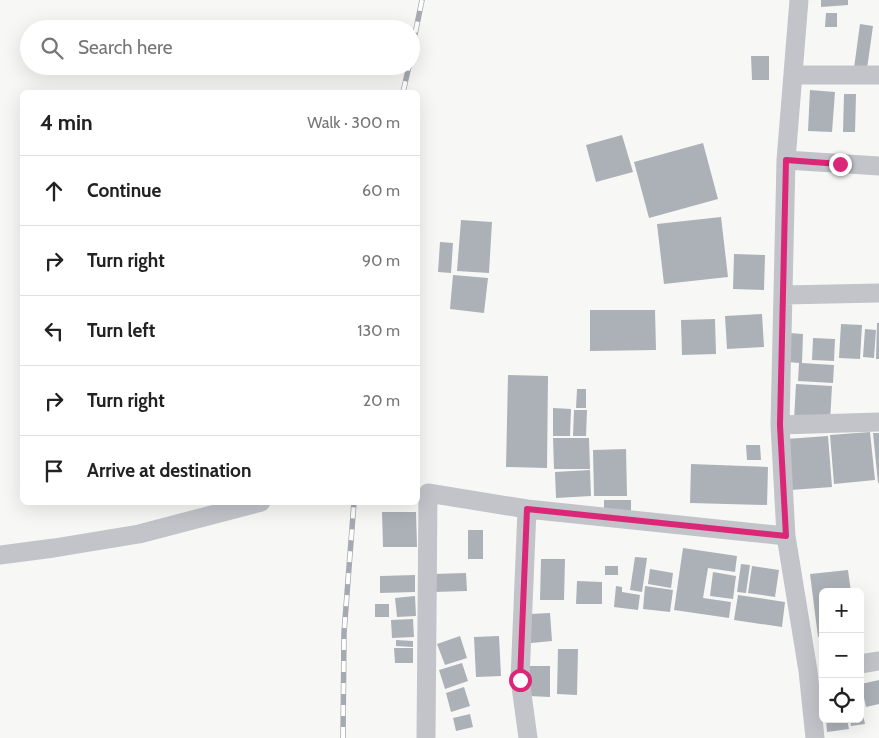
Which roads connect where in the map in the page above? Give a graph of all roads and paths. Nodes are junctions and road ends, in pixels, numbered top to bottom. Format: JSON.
{"nodes":[{"id":1,"x":799,"y":0,"type":"edge"},
{"id":2,"x":793,"y":75,"type":"junction"},
{"id":3,"x":879,"y":75,"type":"edge"},
{"id":4,"x":786,"y":160,"type":"junction"},
{"id":5,"x":879,"y":166,"type":"edge"},
{"id":6,"x":879,"y":293,"type":"edge"},
{"id":7,"x":784,"y":295,"type":"junction"},
{"id":8,"x":879,"y":422,"type":"edge"},
{"id":9,"x":780,"y":425,"type":"junction"},
{"id":10,"x":423,"y":493,"type":"edge"},
{"id":11,"x":250,"y":505,"type":"edge"},
{"id":12,"x":527,"y":509,"type":"junction"},
{"id":13,"x":786,"y":536,"type":"junction"},
{"id":14,"x":0,"y":555,"type":"edge"},
{"id":15,"x":879,"y":661,"type":"edge"},
{"id":16,"x":864,"y":663,"type":"edge"},
{"id":17,"x":816,"y":670,"type":"edge"},
{"id":18,"x":426,"y":738,"type":"edge"},
{"id":19,"x":528,"y":738,"type":"edge"},
{"id":20,"x":814,"y":738,"type":"edge"}],
"edges":[{"from":1,"to":2,"type":"street"},
{"from":2,"to":3,"type":"street"},
{"from":2,"to":4,"type":"street"},
{"from":4,"to":5,"type":"street"},
{"from":4,"to":7,"type":"street"},
{"from":6,"to":7,"type":"street"},
{"from":7,"to":9,"type":"street"},
{"from":8,"to":9,"type":"street"},
{"from":9,"to":13,"type":"street"},
{"from":10,"to":12,"type":"street"},
{"from":10,"to":18,"type":"street"},
{"from":11,"to":14,"type":"street"},
{"from":12,"to":13,"type":"street"},
{"from":12,"to":19,"type":"street"},
{"from":13,"to":17,"type":"street"},
{"from":15,"to":16,"type":"street"},
{"from":17,"to":20,"type":"street"}]}
